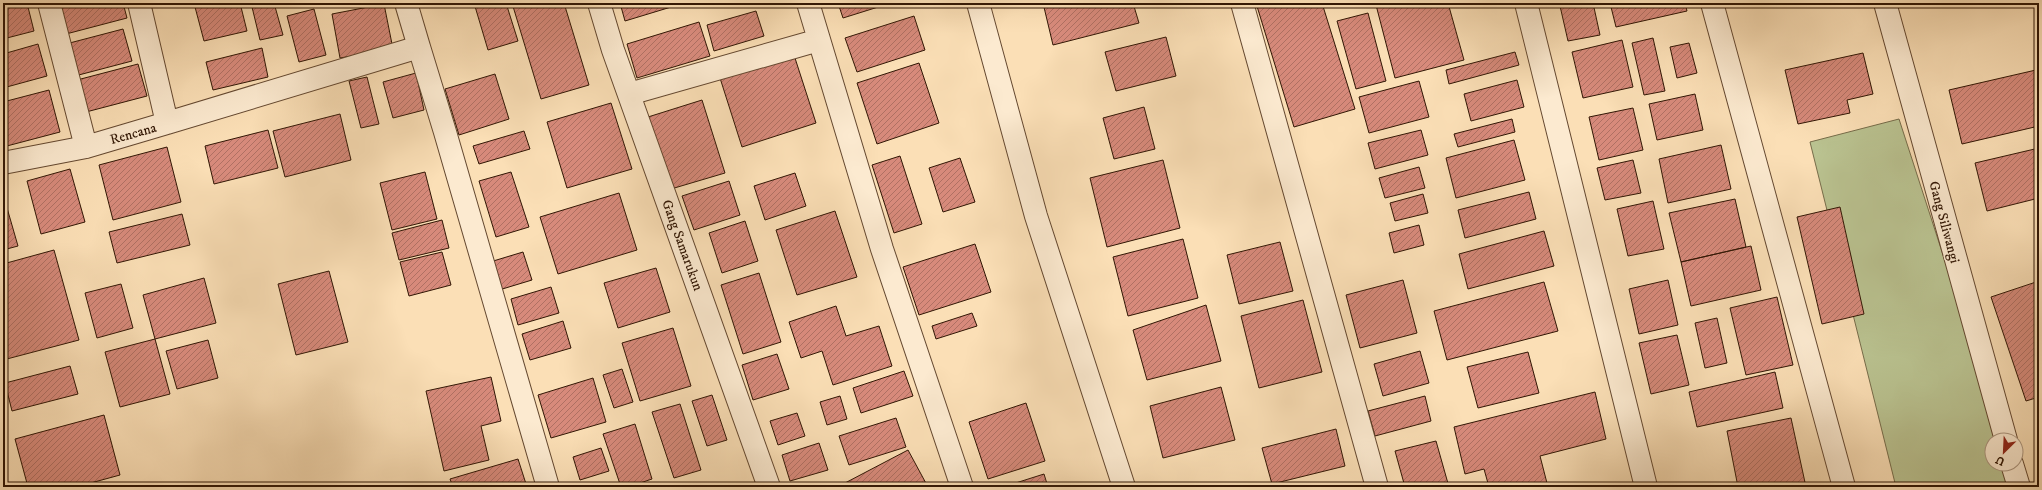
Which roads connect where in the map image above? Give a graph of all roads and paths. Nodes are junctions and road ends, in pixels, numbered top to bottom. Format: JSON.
{"nodes":[{"id":1,"x":48,"y":3,"type":"edge"},
{"id":2,"x":139,"y":3,"type":"edge"},
{"id":3,"x":406,"y":3,"type":"edge"},
{"id":4,"x":599,"y":3,"type":"edge"},
{"id":5,"x":808,"y":3,"type":"edge"},
{"id":6,"x":978,"y":3,"type":"edge"},
{"id":7,"x":1242,"y":3,"type":"edge"},
{"id":8,"x":1526,"y":3,"type":"edge"},
{"id":9,"x":1712,"y":3,"type":"edge"},
{"id":10,"x":1885,"y":3,"type":"edge"},
{"id":11,"x":819,"y":40,"type":"junction"},
{"id":12,"x":418,"y":47,"type":"junction"},
{"id":13,"x":629,"y":94,"type":"junction"},
{"id":14,"x":167,"y":123,"type":"junction"},
{"id":15,"x":86,"y":147,"type":"junction"},
{"id":16,"x":3,"y":163,"type":"edge"},
{"id":17,"x":2004,"y":432,"type":"edge"},
{"id":18,"x":2014,"y":472,"type":"edge"},
{"id":19,"x":548,"y":487,"type":"edge"},
{"id":20,"x":769,"y":487,"type":"edge"},
{"id":21,"x":962,"y":487,"type":"edge"},
{"id":22,"x":1124,"y":487,"type":"edge"},
{"id":23,"x":1377,"y":487,"type":"edge"},
{"id":24,"x":1646,"y":487,"type":"edge"},
{"id":25,"x":1844,"y":487,"type":"edge"},
{"id":26,"x":2019,"y":487,"type":"edge"}],
"edges":[{"from":1,"to":15,"type":"street"},
{"from":2,"to":14,"type":"street","name":"Rencana"},
{"from":3,"to":12,"type":"street"},
{"from":4,"to":13,"type":"street","name":"Gang Samarukun"},
{"from":5,"to":11,"type":"street"},
{"from":6,"to":22,"type":"street"},
{"from":7,"to":23,"type":"street"},
{"from":8,"to":24,"type":"street"},
{"from":9,"to":25,"type":"street"},
{"from":10,"to":17,"type":"street","name":"Gang Siliwangi"},
{"from":11,"to":13,"type":"street"},
{"from":11,"to":21,"type":"street"},
{"from":12,"to":14,"type":"street"},
{"from":12,"to":19,"type":"street"},
{"from":13,"to":20,"type":"street","name":"Gang Samarukun"},
{"from":14,"to":15,"type":"street","name":"Rencana"},
{"from":15,"to":16,"type":"street","name":"Rencana"},
{"from":18,"to":26,"type":"street"}]}
